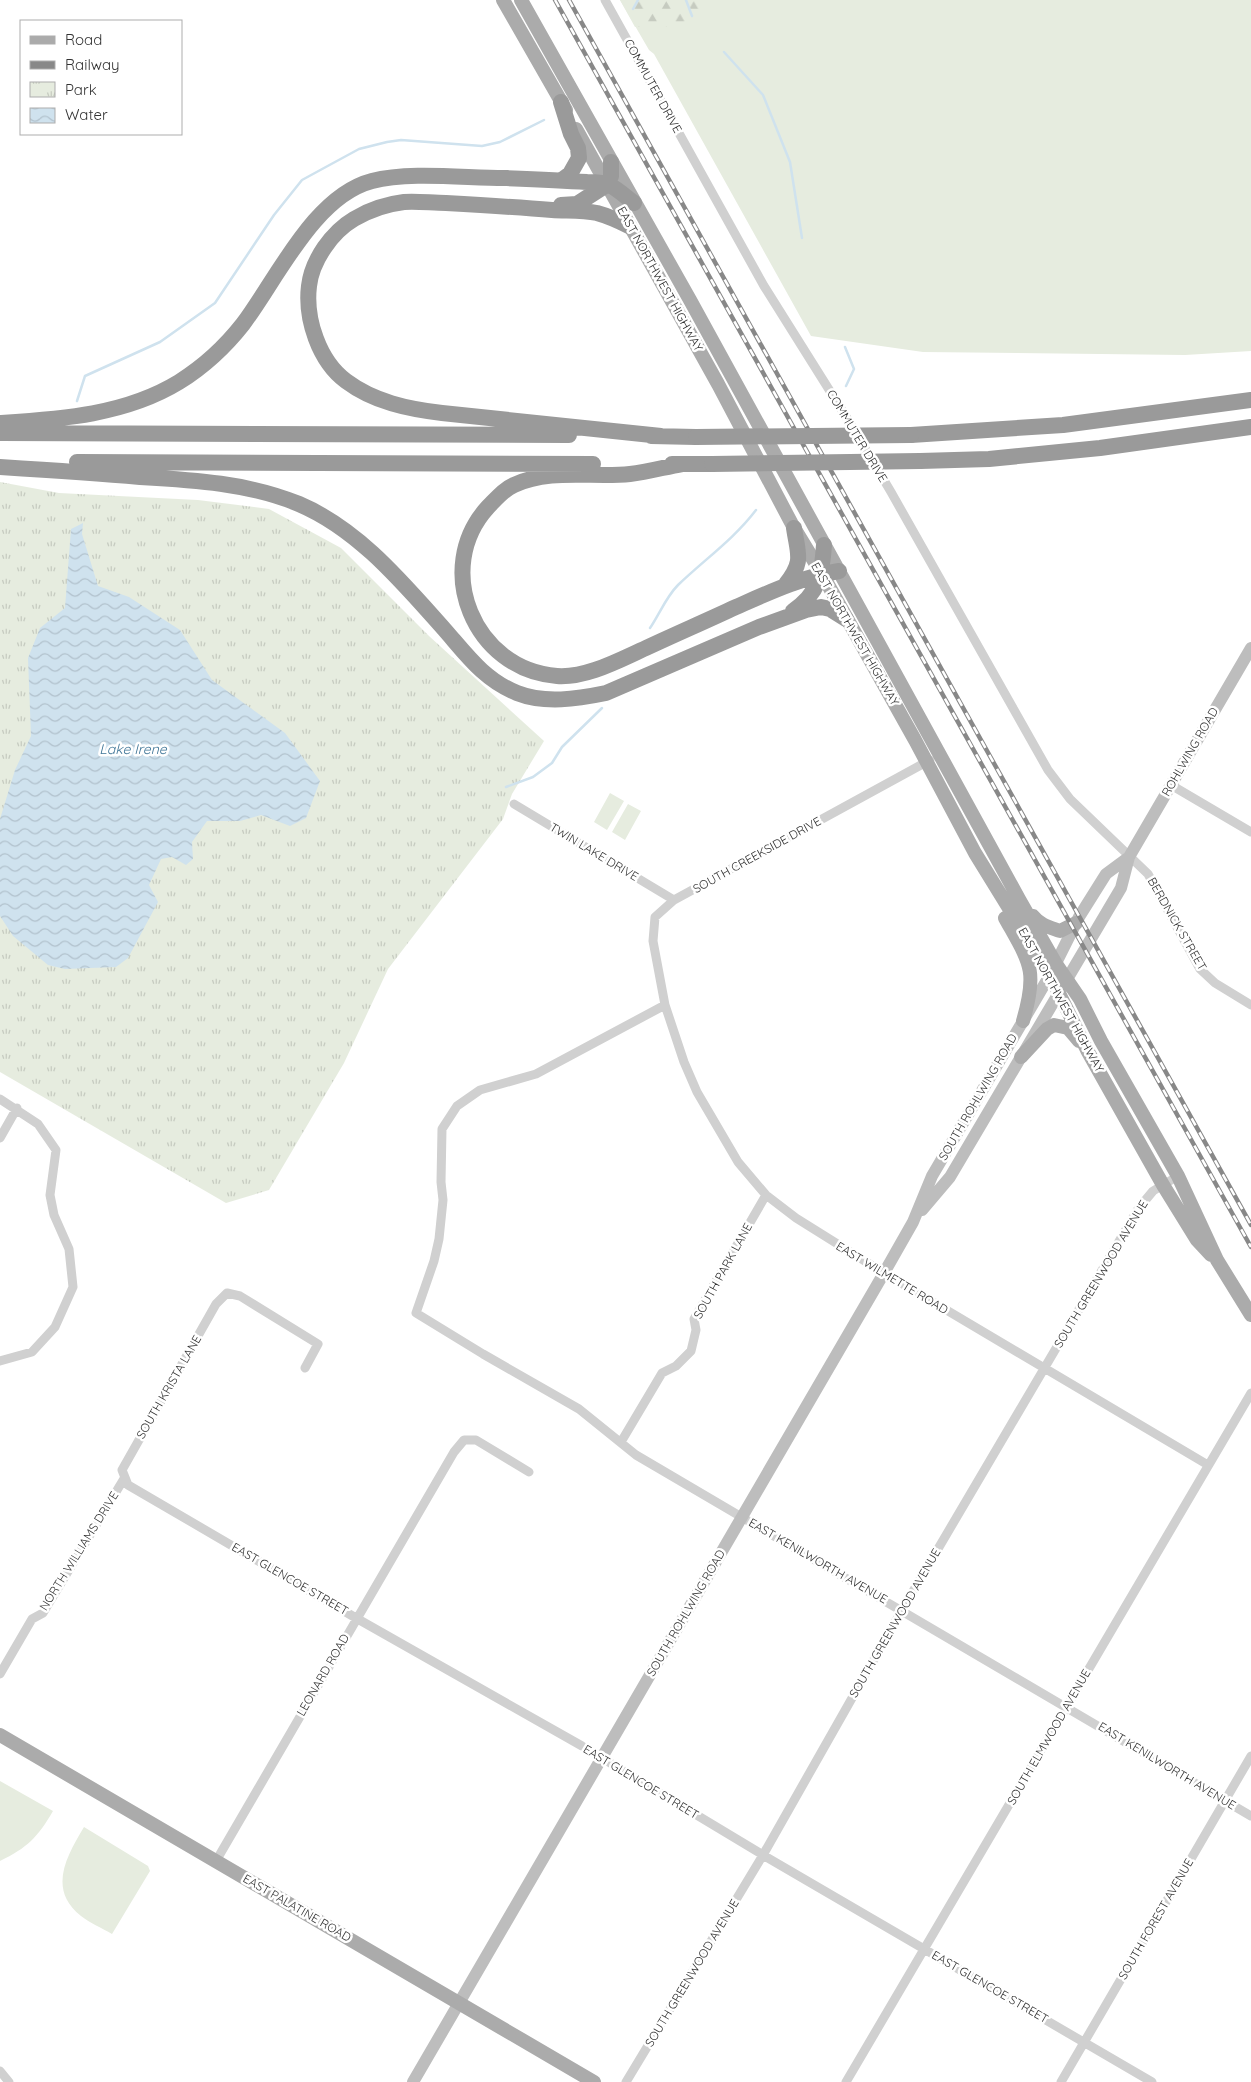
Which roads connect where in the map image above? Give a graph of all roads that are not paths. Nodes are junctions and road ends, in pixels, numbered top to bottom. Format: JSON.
{"nodes":[{"id":1,"x":504,"y":0,"type":"edge"},
{"id":2,"x":520,"y":0,"type":"edge"},
{"id":3,"x":605,"y":0,"type":"edge"},
{"id":4,"x":561,"y":102,"type":"junction"},
{"id":5,"x":611,"y":162,"type":"junction"},
{"id":6,"x":562,"y":180,"type":"junction"},
{"id":7,"x":608,"y":184,"type":"junction"},
{"id":8,"x":634,"y":203,"type":"junction"},
{"id":9,"x":524,"y":207,"type":"junction"},
{"id":10,"x":629,"y":226,"type":"junction"},
{"id":11,"x":1251,"y":400,"type":"edge"},
{"id":12,"x":0,"y":423,"type":"edge"},
{"id":13,"x":1251,"y":427,"type":"edge"},
{"id":14,"x":0,"y":433,"type":"edge"},
{"id":15,"x":661,"y":436,"type":"junction"},
{"id":16,"x":0,"y":462,"type":"edge"},
{"id":17,"x":682,"y":464,"type":"junction"},
{"id":18,"x":0,"y":467,"type":"edge"},
{"id":19,"x":794,"y":528,"type":"junction"},
{"id":20,"x":824,"y":545,"type":"junction"},
{"id":21,"x":839,"y":571,"type":"junction"},
{"id":22,"x":822,"y":574,"type":"junction"},
{"id":23,"x":786,"y":584,"type":"junction"},
{"id":24,"x":788,"y":616,"type":"junction"},
{"id":25,"x":846,"y":619,"type":"junction"},
{"id":26,"x":1251,"y":648,"type":"edge"},
{"id":27,"x":941,"y":755,"type":"junction"},
{"id":28,"x":927,"y":762,"type":"junction"},
{"id":29,"x":1171,"y":785,"type":"junction"},
{"id":30,"x":514,"y":804,"type":"dead end"},
{"id":31,"x":1251,"y":832,"type":"edge"},
{"id":32,"x":975,"y":853,"type":"junction"},
{"id":33,"x":1129,"y":857,"type":"junction"},
{"id":34,"x":1019,"y":899,"type":"junction"},
{"id":35,"x":674,"y":900,"type":"junction"},
{"id":36,"x":1076,"y":924,"type":"junction"},
{"id":37,"x":1053,"y":969,"type":"junction"},
{"id":38,"x":1062,"y":985,"type":"junction"},
{"id":39,"x":665,"y":1005,"type":"junction"},
{"id":40,"x":1251,"y":1005,"type":"edge"},
{"id":41,"x":1023,"y":1021,"type":"junction"},
{"id":42,"x":1087,"y":1050,"type":"junction"},
{"id":43,"x":1021,"y":1057,"type":"junction"},
{"id":44,"x":0,"y":1099,"type":"edge"},
{"id":45,"x":16,"y":1108,"type":"junction"},
{"id":46,"x":0,"y":1138,"type":"edge"},
{"id":47,"x":1178,"y":1176,"type":"junction"},
{"id":48,"x":1163,"y":1185,"type":"junction"},
{"id":49,"x":766,"y":1195,"type":"junction"},
{"id":50,"x":913,"y":1222,"type":"junction"},
{"id":51,"x":1217,"y":1260,"type":"junction"},
{"id":52,"x":884,"y":1273,"type":"junction"},
{"id":53,"x":1251,"y":1315,"type":"edge"},
{"id":54,"x":0,"y":1361,"type":"edge"},
{"id":55,"x":305,"y":1368,"type":"dead end"},
{"id":56,"x":1045,"y":1368,"type":"junction"},
{"id":57,"x":1251,"y":1393,"type":"edge"},
{"id":58,"x":621,"y":1442,"type":"junction"},
{"id":59,"x":1208,"y":1465,"type":"junction"},
{"id":60,"x":529,"y":1472,"type":"dead end"},
{"id":61,"x":126,"y":1481,"type":"junction"},
{"id":62,"x":742,"y":1517,"type":"junction"},
{"id":63,"x":902,"y":1610,"type":"junction"},
{"id":64,"x":356,"y":1618,"type":"junction"},
{"id":65,"x":0,"y":1674,"type":"edge"},
{"id":66,"x":1067,"y":1706,"type":"junction"},
{"id":67,"x":0,"y":1735,"type":"edge"},
{"id":68,"x":1251,"y":1756,"type":"edge"},
{"id":69,"x":601,"y":1757,"type":"junction"},
{"id":70,"x":1225,"y":1801,"type":"junction"},
{"id":71,"x":1251,"y":1816,"type":"edge"},
{"id":72,"x":763,"y":1855,"type":"junction"},
{"id":73,"x":216,"y":1861,"type":"junction"},
{"id":74,"x":924,"y":1949,"type":"junction"},
{"id":75,"x":459,"y":2003,"type":"junction"},
{"id":76,"x":1084,"y":2042,"type":"junction"},
{"id":77,"x":0,"y":2071,"type":"edge"},
{"id":78,"x":9,"y":2082,"type":"edge"},
{"id":79,"x":413,"y":2082,"type":"edge"},
{"id":80,"x":594,"y":2082,"type":"edge"},
{"id":81,"x":626,"y":2082,"type":"edge"},
{"id":82,"x":846,"y":2082,"type":"edge"},
{"id":83,"x":1061,"y":2082,"type":"edge"},
{"id":84,"x":1152,"y":2082,"type":"edge"}],
"edges":[{"from":1,"to":4,"type":"main road","name":"EAST NORTHWEST HIGHWAY"},
{"from":2,"to":5,"type":"main road","name":"EAST NORTHWEST HIGHWAY"},
{"from":3,"to":33,"type":"street","name":"COMMUTER DRIVE"},
{"from":4,"to":6,"type":"highway"},
{"from":4,"to":7,"type":"main road","name":"EAST NORTHWEST HIGHWAY"},
{"from":5,"to":7,"type":"highway"},
{"from":5,"to":8,"type":"main road","name":"EAST NORTHWEST HIGHWAY"},
{"from":6,"to":7,"type":"highway"},
{"from":6,"to":12,"type":"highway"},
{"from":7,"to":8,"type":"highway"},
{"from":7,"to":9,"type":"highway"},
{"from":7,"to":10,"type":"main road","name":"EAST NORTHWEST HIGHWAY"},
{"from":8,"to":20,"type":"main road","name":"EAST NORTHWEST HIGHWAY"},
{"from":9,"to":10,"type":"highway"},
{"from":9,"to":15,"type":"highway"},
{"from":10,"to":19,"type":"main road","name":"EAST NORTHWEST HIGHWAY"},
{"from":11,"to":15,"type":"highway","bridge":true},
{"from":13,"to":17,"type":"highway","bridge":true},
{"from":14,"to":15,"type":"highway"},
{"from":16,"to":17,"type":"highway"},
{"from":17,"to":23,"type":"highway"},
{"from":18,"to":24,"type":"highway"},
{"from":19,"to":22,"type":"main road","name":"EAST NORTHWEST HIGHWAY"},
{"from":19,"to":23,"type":"highway"},
{"from":20,"to":21,"type":"main road","name":"EAST NORTHWEST HIGHWAY"},
{"from":20,"to":22,"type":"highway"},
{"from":21,"to":22,"type":"highway"},
{"from":21,"to":27,"type":"main road","name":"EAST NORTHWEST HIGHWAY"},
{"from":22,"to":23,"type":"highway"},
{"from":22,"to":24,"type":"highway"},
{"from":22,"to":25,"type":"main road","name":"EAST NORTHWEST HIGHWAY"},
{"from":24,"to":25,"type":"highway"},
{"from":25,"to":28,"type":"main road","name":"EAST NORTHWEST HIGHWAY"},
{"from":26,"to":29,"type":"street","name":"ROHLWING ROAD"},
{"from":27,"to":28,"type":"street","name":"SOUTH CREEKSIDE DRIVE"},
{"from":27,"to":34,"type":"main road","name":"EAST NORTHWEST HIGHWAY"},
{"from":28,"to":32,"type":"main road","name":"EAST NORTHWEST HIGHWAY"},
{"from":28,"to":35,"type":"street","name":"SOUTH CREEKSIDE DRIVE"},
{"from":29,"to":31,"type":"street"},
{"from":29,"to":33,"type":"street","name":"ROHLWING ROAD"},
{"from":30,"to":35,"type":"street","name":"TWIN LAKE DRIVE"},
{"from":32,"to":37,"type":"main road","name":"EAST NORTHWEST HIGHWAY"},
{"from":32,"to":41,"type":"main road"},
{"from":33,"to":36,"type":"street","name":"ROHLWING ROAD"},
{"from":33,"to":38,"type":"street","name":"ROHLWING ROAD"},
{"from":33,"to":40,"type":"street","name":"BERDNICK STREET"},
{"from":34,"to":36,"type":"main road"},
{"from":34,"to":37,"type":"main road","name":"EAST NORTHWEST HIGHWAY"},
{"from":35,"to":39,"type":"street","name":"SOUTH CREEKSIDE DRIVE"},
{"from":36,"to":37,"type":"street","name":"ROHLWING ROAD"},
{"from":37,"to":38,"type":"main road","name":"EAST NORTHWEST HIGHWAY"},
{"from":37,"to":41,"type":"street","name":"SOUTH ROHLWING ROAD"},
{"from":38,"to":42,"type":"main road","name":"EAST NORTHWEST HIGHWAY"},
{"from":38,"to":43,"type":"street","name":"SOUTH ROHLWING ROAD"},
{"from":38,"to":47,"type":"main road","name":"EAST NORTHWEST HIGHWAY"},
{"from":39,"to":49,"type":"street","name":"EAST WILMETTE ROAD"},
{"from":39,"to":58,"type":"street","name":"EAST KENILWORTH AVENUE"},
{"from":41,"to":50,"type":"street","name":"SOUTH ROHLWING ROAD"},
{"from":42,"to":43,"type":"main road"},
{"from":42,"to":48,"type":"main road","name":"EAST NORTHWEST HIGHWAY"},
{"from":43,"to":50,"type":"street","name":"SOUTH ROHLWING ROAD"},
{"from":44,"to":45,"type":"street"},
{"from":45,"to":46,"type":"street"},
{"from":45,"to":54,"type":"street"},
{"from":47,"to":48,"type":"street","name":"SOUTH GREENWOOD AVENUE"},
{"from":47,"to":51,"type":"main road","name":"EAST NORTHWEST HIGHWAY"},
{"from":48,"to":51,"type":"main road","name":"EAST NORTHWEST HIGHWAY"},
{"from":48,"to":56,"type":"street","name":"SOUTH GREENWOOD AVENUE"},
{"from":49,"to":52,"type":"street","name":"EAST WILMETTE ROAD"},
{"from":49,"to":58,"type":"street","name":"SOUTH PARK LANE"},
{"from":50,"to":52,"type":"street","name":"SOUTH ROHLWING ROAD"},
{"from":51,"to":53,"type":"main road","name":"EAST NORTHWEST HIGHWAY"},
{"from":52,"to":56,"type":"street","name":"EAST WILMETTE ROAD"},
{"from":52,"to":62,"type":"street","name":"SOUTH ROHLWING ROAD"},
{"from":55,"to":61,"type":"street","name":"SOUTH KRISTA LANE"},
{"from":56,"to":59,"type":"street","name":"EAST WILMETTE ROAD"},
{"from":56,"to":63,"type":"street","name":"SOUTH GREENWOOD AVENUE"},
{"from":57,"to":59,"type":"street","name":"SOUTH ELMWOOD AVENUE"},
{"from":58,"to":62,"type":"street","name":"EAST KENILWORTH AVENUE"},
{"from":59,"to":66,"type":"street","name":"SOUTH ELMWOOD AVENUE"},
{"from":60,"to":64,"type":"street","name":"LEONARD ROAD"},
{"from":61,"to":64,"type":"street","name":"EAST GLENCOE STREET"},
{"from":61,"to":65,"type":"street","name":"NORTH WILLIAMS DRIVE"},
{"from":62,"to":63,"type":"street","name":"EAST KENILWORTH AVENUE"},
{"from":62,"to":69,"type":"street","name":"SOUTH ROHLWING ROAD"},
{"from":63,"to":66,"type":"street","name":"EAST KENILWORTH AVENUE"},
{"from":63,"to":72,"type":"street","name":"SOUTH GREENWOOD AVENUE"},
{"from":64,"to":69,"type":"street","name":"EAST GLENCOE STREET"},
{"from":64,"to":73,"type":"street","name":"LEONARD ROAD"},
{"from":66,"to":70,"type":"street","name":"EAST KENILWORTH AVENUE"},
{"from":66,"to":74,"type":"street","name":"SOUTH ELMWOOD AVENUE"},
{"from":67,"to":73,"type":"main road","name":"EAST PALATINE ROAD"},
{"from":68,"to":70,"type":"street","name":"SOUTH FOREST AVENUE"},
{"from":69,"to":72,"type":"street","name":"EAST GLENCOE STREET"},
{"from":69,"to":75,"type":"street","name":"SOUTH ROHLWING ROAD"},
{"from":70,"to":71,"type":"street","name":"EAST KENILWORTH AVENUE"},
{"from":70,"to":76,"type":"street","name":"SOUTH FOREST AVENUE"},
{"from":72,"to":74,"type":"street","name":"EAST GLENCOE STREET"},
{"from":72,"to":81,"type":"street","name":"SOUTH GREENWOOD AVENUE"},
{"from":73,"to":75,"type":"main road","name":"EAST PALATINE ROAD"},
{"from":74,"to":76,"type":"street","name":"EAST GLENCOE STREET"},
{"from":74,"to":82,"type":"street","name":"SOUTH ELMWOOD AVENUE"},
{"from":75,"to":79,"type":"street","name":"SOUTH ROHLWING ROAD"},
{"from":75,"to":80,"type":"main road","name":"EAST PALATINE ROAD"},
{"from":76,"to":83,"type":"street","name":"SOUTH FOREST AVENUE"},
{"from":76,"to":84,"type":"street","name":"EAST GLENCOE STREET"},
{"from":77,"to":78,"type":"street"}]}
